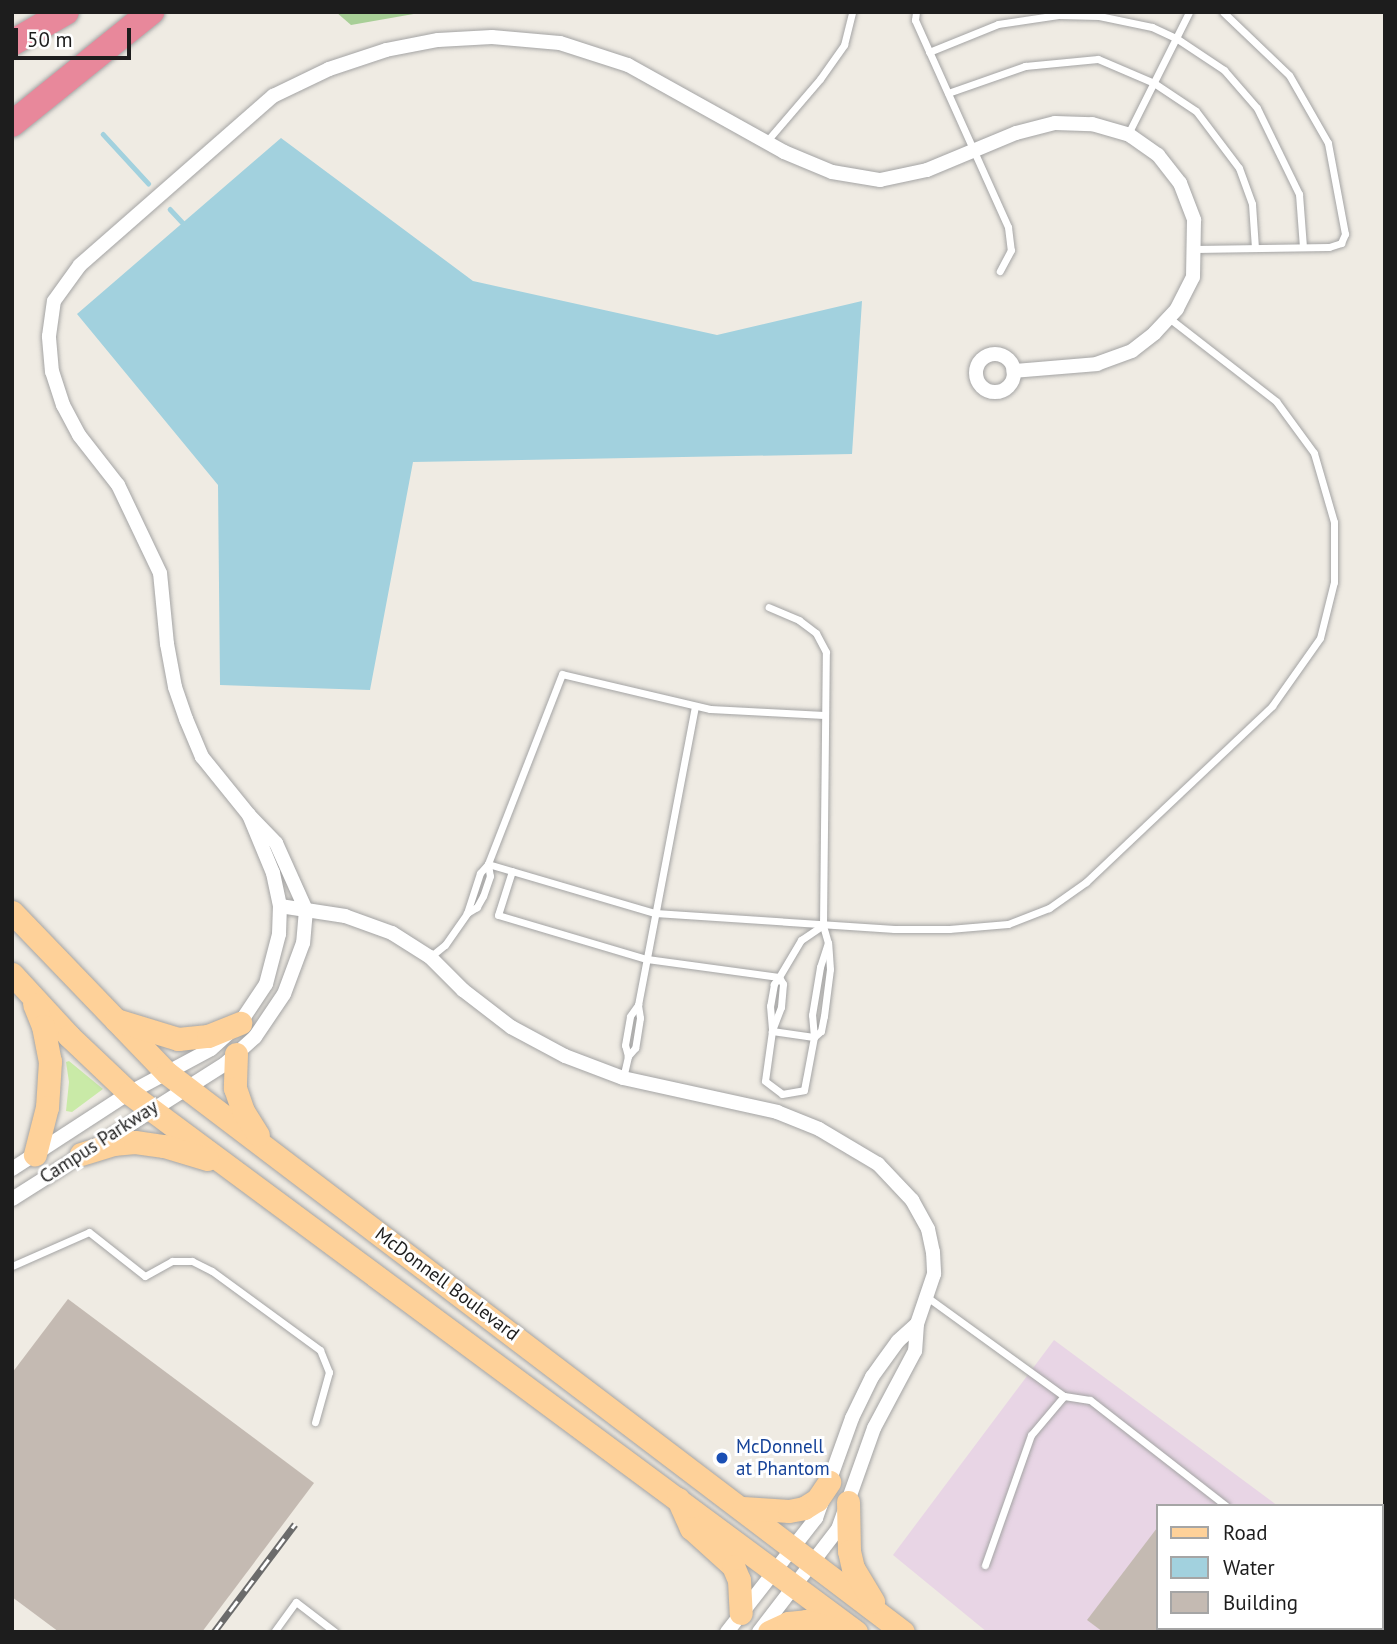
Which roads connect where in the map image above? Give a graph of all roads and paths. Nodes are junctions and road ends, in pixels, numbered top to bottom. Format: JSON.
{"nodes":[{"id":1,"x":66,"y":12,"type":"edge"},
{"id":2,"x":151,"y":12,"type":"edge"},
{"id":3,"x":852,"y":12,"type":"edge"},
{"id":4,"x":916,"y":12,"type":"edge"},
{"id":5,"x":1189,"y":12,"type":"edge"},
{"id":6,"x":1223,"y":12,"type":"edge"},
{"id":7,"x":1176,"y":38,"type":"junction"},
{"id":8,"x":12,"y":43,"type":"edge"},
{"id":9,"x":929,"y":51,"type":"junction"},
{"id":10,"x":1154,"y":83,"type":"junction"},
{"id":11,"x":948,"y":93,"type":"junction"},
{"id":12,"x":12,"y":124,"type":"edge"},
{"id":13,"x":1128,"y":134,"type":"junction"},
{"id":14,"x":766,"y":142,"type":"junction"},
{"id":15,"x":974,"y":150,"type":"junction"},
{"id":16,"x":1303,"y":247,"type":"junction"},
{"id":17,"x":1255,"y":248,"type":"junction"},
{"id":18,"x":1195,"y":249,"type":"junction"},
{"id":19,"x":1000,"y":271,"type":"dead end"},
{"id":20,"x":1169,"y":318,"type":"junction"},
{"id":21,"x":1013,"y":371,"type":"dead end"},
{"id":22,"x":769,"y":607,"type":"dead end"},
{"id":23,"x":695,"y":706,"type":"junction"},
{"id":24,"x":824,"y":715,"type":"junction"},
{"id":25,"x":249,"y":815,"type":"junction"},
{"id":26,"x":488,"y":864,"type":"junction"},
{"id":27,"x":512,"y":871,"type":"junction"},
{"id":28,"x":280,"y":906,"type":"junction"},
{"id":29,"x":306,"y":910,"type":"junction"},
{"id":30,"x":12,"y":912,"type":"edge"},
{"id":31,"x":655,"y":913,"type":"junction"},
{"id":32,"x":822,"y":925,"type":"junction"},
{"id":33,"x":430,"y":957,"type":"junction"},
{"id":34,"x":647,"y":959,"type":"junction"},
{"id":35,"x":12,"y":974,"type":"edge"},
{"id":36,"x":779,"y":977,"type":"junction"},
{"id":37,"x":28,"y":991,"type":"junction"},
{"id":38,"x":111,"y":1018,"type":"junction"},
{"id":39,"x":240,"y":1023,"type":"junction"},
{"id":40,"x":772,"y":1031,"type":"junction"},
{"id":41,"x":814,"y":1037,"type":"junction"},
{"id":42,"x":236,"y":1054,"type":"junction"},
{"id":43,"x":623,"y":1078,"type":"junction"},
{"id":44,"x":176,"y":1079,"type":"junction"},
{"id":45,"x":129,"y":1094,"type":"junction"},
{"id":46,"x":782,"y":1094,"type":"junction"},
{"id":47,"x":150,"y":1109,"type":"junction"},
{"id":48,"x":777,"y":1112,"type":"junction"},
{"id":49,"x":266,"y":1147,"type":"junction"},
{"id":50,"x":34,"y":1154,"type":"junction"},
{"id":51,"x":81,"y":1154,"type":"junction"},
{"id":52,"x":220,"y":1161,"type":"junction"},
{"id":53,"x":12,"y":1169,"type":"edge"},
{"id":54,"x":12,"y":1199,"type":"edge"},
{"id":55,"x":12,"y":1266,"type":"edge"},
{"id":56,"x":927,"y":1297,"type":"junction"},
{"id":57,"x":917,"y":1324,"type":"junction"},
{"id":58,"x":1064,"y":1396,"type":"junction"},
{"id":59,"x":315,"y":1422,"type":"dead end"},
{"id":60,"x":829,"y":1482,"type":"junction"},
{"id":61,"x":676,"y":1496,"type":"junction"},
{"id":62,"x":848,"y":1502,"type":"junction"},
{"id":63,"x":1223,"y":1504,"type":"edge"},
{"id":64,"x":742,"y":1508,"type":"junction"},
{"id":65,"x":794,"y":1547,"type":"junction"},
{"id":66,"x":813,"y":1562,"type":"junction"},
{"id":67,"x":985,"y":1565,"type":"dead end"},
{"id":68,"x":775,"y":1568,"type":"junction"},
{"id":69,"x":794,"y":1583,"type":"junction"},
{"id":70,"x":882,"y":1615,"type":"junction"},
{"id":71,"x":734,"y":1623,"type":"edge"},
{"id":72,"x":329,"y":1630,"type":"edge"},
{"id":73,"x":274,"y":1632,"type":"edge"},
{"id":74,"x":760,"y":1632,"type":"edge"},
{"id":75,"x":769,"y":1632,"type":"edge"},
{"id":76,"x":845,"y":1632,"type":"edge"},
{"id":77,"x":856,"y":1632,"type":"edge"},
{"id":78,"x":903,"y":1632,"type":"edge"}],
"edges":[{"from":1,"to":8,"type":"highway"},
{"from":2,"to":12,"type":"highway"},
{"from":3,"to":14,"type":"lane"},
{"from":4,"to":9,"type":"lane"},
{"from":5,"to":7,"type":"lane"},
{"from":6,"to":16,"type":"lane"},
{"from":7,"to":9,"type":"lane"},
{"from":7,"to":10,"type":"lane"},
{"from":7,"to":16,"type":"lane"},
{"from":9,"to":11,"type":"lane"},
{"from":10,"to":11,"type":"lane"},
{"from":10,"to":13,"type":"lane"},
{"from":10,"to":17,"type":"lane"},
{"from":11,"to":15,"type":"lane"},
{"from":13,"to":15,"type":"street"},
{"from":13,"to":18,"type":"street"},
{"from":14,"to":15,"type":"street"},
{"from":14,"to":25,"type":"street"},
{"from":15,"to":19,"type":"lane"},
{"from":16,"to":17,"type":"lane"},
{"from":17,"to":18,"type":"lane"},
{"from":18,"to":20,"type":"street"},
{"from":20,"to":21,"type":"street"},
{"from":20,"to":32,"type":"lane"},
{"from":22,"to":24,"type":"lane"},
{"from":23,"to":24,"type":"lane"},
{"from":23,"to":26,"type":"lane"},
{"from":23,"to":31,"type":"lane"},
{"from":24,"to":32,"type":"lane"},
{"from":25,"to":28,"type":"street"},
{"from":25,"to":29,"type":"street"},
{"from":26,"to":27,"type":"lane"},
{"from":26,"to":33,"type":"lane"},
{"from":27,"to":31,"type":"lane"},
{"from":27,"to":34,"type":"lane"},
{"from":28,"to":29,"type":"street"},
{"from":28,"to":39,"type":"street"},
{"from":29,"to":33,"type":"street"},
{"from":29,"to":42,"type":"street"},
{"from":30,"to":38,"type":"main road","name":"McDonnell Boulevard"},
{"from":31,"to":32,"type":"lane"},
{"from":31,"to":34,"type":"lane"},
{"from":32,"to":36,"type":"lane"},
{"from":32,"to":41,"type":"lane"},
{"from":33,"to":43,"type":"street"},
{"from":34,"to":36,"type":"lane"},
{"from":34,"to":43,"type":"lane"},
{"from":35,"to":37,"type":"main road","name":"McDonnell Boulevard"},
{"from":36,"to":40,"type":"lane"},
{"from":37,"to":45,"type":"main road","name":"McDonnell Boulevard"},
{"from":37,"to":50,"type":"main road"},
{"from":38,"to":39,"type":"main road"},
{"from":38,"to":44,"type":"main road","name":"McDonnell Boulevard"},
{"from":39,"to":44,"type":"street"},
{"from":40,"to":41,"type":"lane"},
{"from":40,"to":46,"type":"lane"},
{"from":41,"to":46,"type":"lane"},
{"from":42,"to":44,"type":"street"},
{"from":42,"to":49,"type":"main road"},
{"from":43,"to":48,"type":"street"},
{"from":44,"to":45,"type":"street","name":"Campus Parkway"},
{"from":44,"to":47,"type":"street","name":"Campus Parkway"},
{"from":44,"to":49,"type":"main road","name":"McDonnell Boulevard"},
{"from":45,"to":47,"type":"main road","name":"McDonnell Boulevard"},
{"from":45,"to":50,"type":"street","name":"Campus Parkway"},
{"from":46,"to":48,"type":"lane"},
{"from":47,"to":51,"type":"street","name":"Campus Parkway"},
{"from":47,"to":52,"type":"main road","name":"McDonnell Boulevard"},
{"from":48,"to":56,"type":"street"},
{"from":49,"to":64,"type":"main road","name":"McDonnell Boulevard"},
{"from":50,"to":53,"type":"street","name":"Campus Parkway"},
{"from":51,"to":52,"type":"main road"},
{"from":51,"to":54,"type":"street","name":"Campus Parkway"},
{"from":52,"to":61,"type":"main road","name":"McDonnell Boulevard"},
{"from":55,"to":59,"type":"lane"},
{"from":56,"to":57,"type":"street"},
{"from":56,"to":58,"type":"lane"},
{"from":57,"to":60,"type":"street"},
{"from":57,"to":62,"type":"street"},
{"from":58,"to":63,"type":"lane"},
{"from":58,"to":67,"type":"lane"},
{"from":60,"to":64,"type":"main road"},
{"from":60,"to":65,"type":"street"},
{"from":61,"to":68,"type":"main road","name":"McDonnell Boulevard"},
{"from":61,"to":71,"type":"main road"},
{"from":62,"to":66,"type":"street"},
{"from":62,"to":70,"type":"main road"},
{"from":64,"to":65,"type":"main road","name":"McDonnell Boulevard"},
{"from":65,"to":66,"type":"main road","name":"McDonnell Boulevard"},
{"from":65,"to":68,"type":"street"},
{"from":66,"to":69,"type":"street"},
{"from":66,"to":70,"type":"main road","name":"McDonnell Boulevard"},
{"from":68,"to":69,"type":"main road","name":"McDonnell Boulevard"},
{"from":68,"to":71,"type":"street"},
{"from":69,"to":74,"type":"street"},
{"from":69,"to":77,"type":"main road","name":"McDonnell Boulevard"},
{"from":70,"to":78,"type":"main road","name":"McDonnell Boulevard"},
{"from":72,"to":73,"type":"lane"},
{"from":75,"to":76,"type":"main road"}]}
